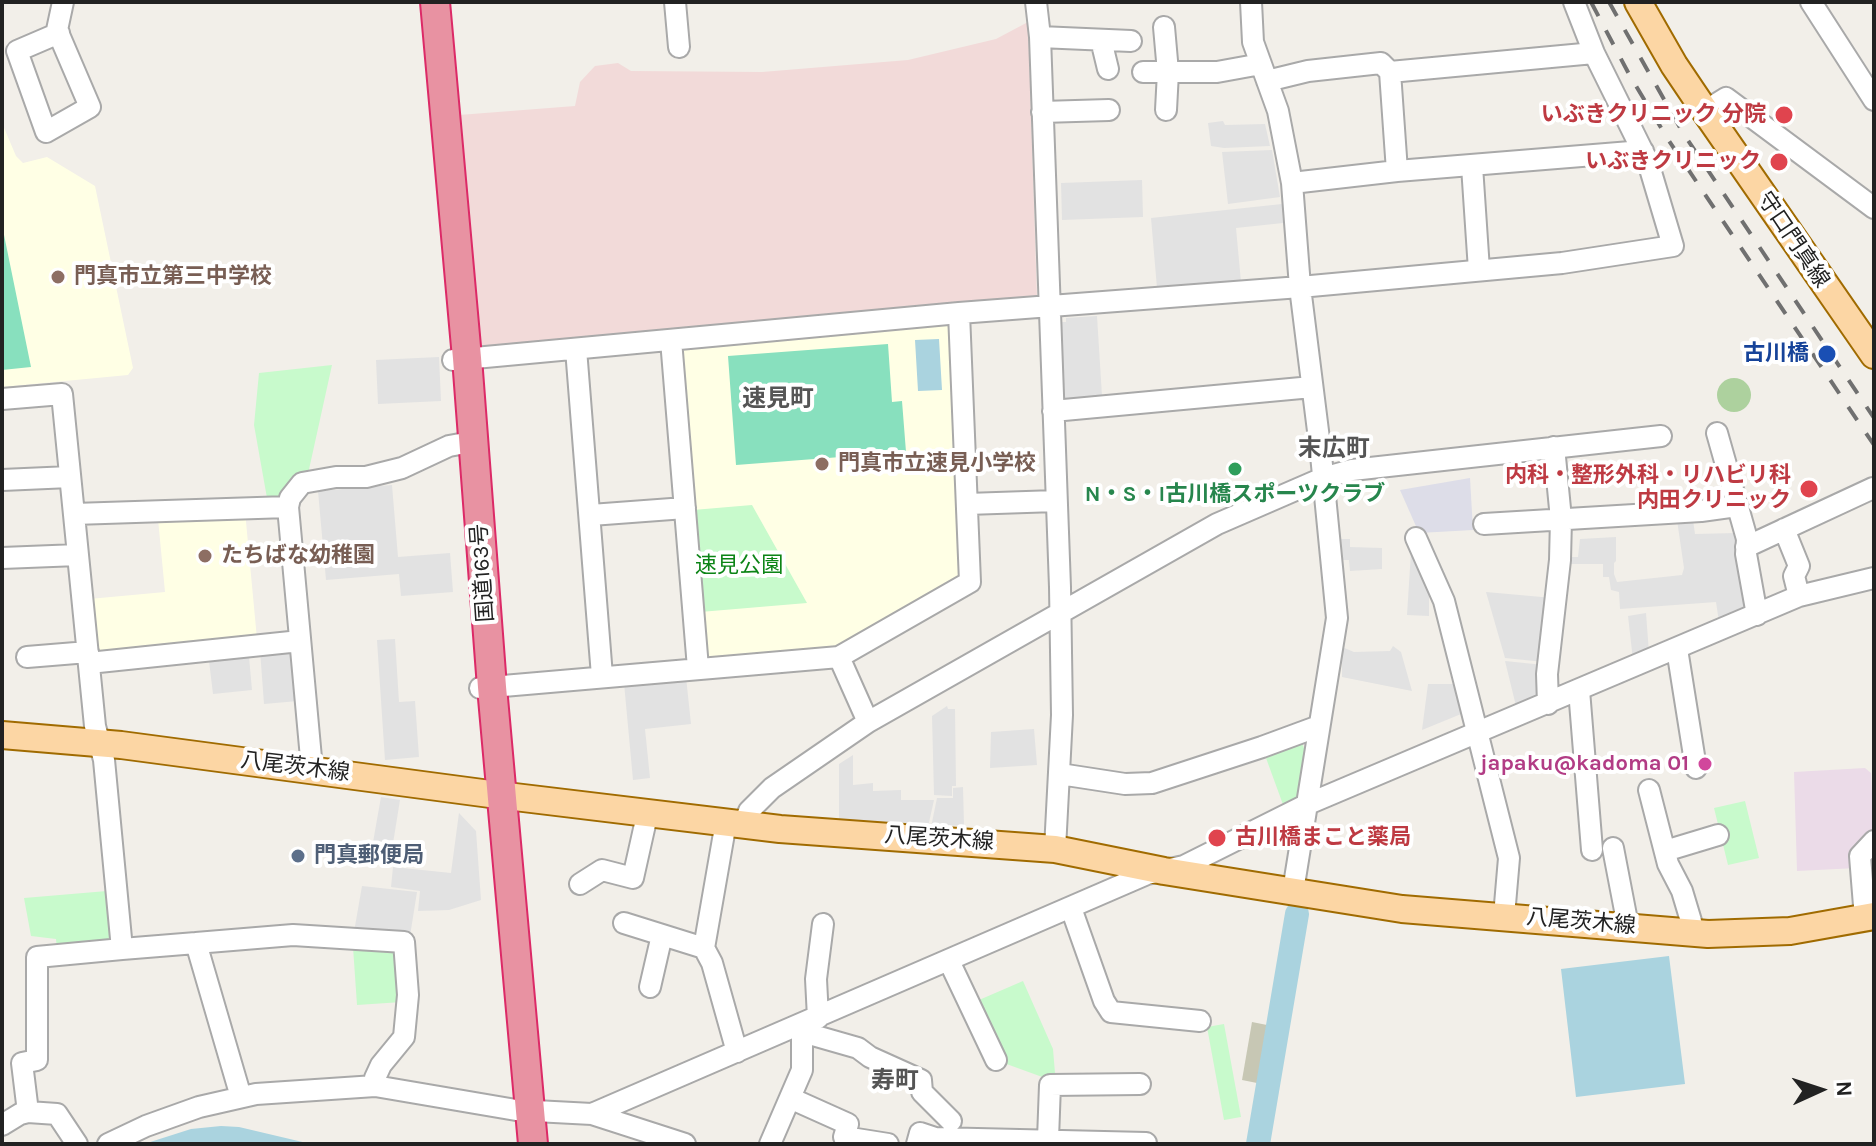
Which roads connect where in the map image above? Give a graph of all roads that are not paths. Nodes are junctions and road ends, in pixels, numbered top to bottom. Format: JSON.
{"nodes":[{"id":1,"x":63,"y":2,"type":"edge"},
{"id":2,"x":422,"y":2,"type":"edge"},
{"id":3,"x":435,"y":2,"type":"edge"},
{"id":4,"x":675,"y":2,"type":"edge"},
{"id":5,"x":1036,"y":2,"type":"edge"},
{"id":6,"x":1251,"y":2,"type":"edge"},
{"id":7,"x":1574,"y":2,"type":"edge"},
{"id":8,"x":1638,"y":2,"type":"edge"},
{"id":9,"x":1811,"y":2,"type":"edge"},
{"id":10,"x":1164,"y":27,"type":"dead end"},
{"id":11,"x":59,"y":33,"type":"junction"},
{"id":12,"x":1040,"y":37,"type":"junction"},
{"id":13,"x":1101,"y":40,"type":"junction"},
{"id":14,"x":1131,"y":41,"type":"dead end"},
{"id":15,"x":680,"y":47,"type":"dead end"},
{"id":16,"x":1594,"y":53,"type":"junction"},
{"id":17,"x":1108,"y":69,"type":"dead end"},
{"id":18,"x":1143,"y":72,"type":"dead end"},
{"id":19,"x":1168,"y":72,"type":"junction"},
{"id":20,"x":1264,"y":72,"type":"junction"},
{"id":21,"x":1390,"y":72,"type":"junction"},
{"id":22,"x":1874,"y":100,"type":"edge"},
{"id":23,"x":1109,"y":110,"type":"dead end"},
{"id":24,"x":1166,"y":110,"type":"dead end"},
{"id":25,"x":1705,"y":111,"type":"junction"},
{"id":26,"x":1042,"y":112,"type":"junction"},
{"id":27,"x":1643,"y":151,"type":"junction"},
{"id":28,"x":1472,"y":166,"type":"junction"},
{"id":29,"x":1397,"y":171,"type":"junction"},
{"id":30,"x":1292,"y":183,"type":"junction"},
{"id":31,"x":1874,"y":208,"type":"edge"},
{"id":32,"x":1479,"y":270,"type":"junction"},
{"id":33,"x":1300,"y":287,"type":"junction"},
{"id":34,"x":1048,"y":305,"type":"junction"},
{"id":35,"x":959,"y":313,"type":"junction"},
{"id":36,"x":671,"y":340,"type":"junction"},
{"id":37,"x":576,"y":349,"type":"junction"},
{"id":38,"x":1874,"y":355,"type":"edge"},
{"id":39,"x":460,"y":359,"type":"junction"},
{"id":40,"x":1312,"y":387,"type":"junction"},
{"id":41,"x":2,"y":399,"type":"edge"},
{"id":42,"x":1053,"y":411,"type":"junction"},
{"id":43,"x":1661,"y":436,"type":"dead end"},
{"id":44,"x":1719,"y":439,"type":"dead end"},
{"id":45,"x":460,"y":444,"type":"junction"},
{"id":46,"x":1554,"y":447,"type":"junction"},
{"id":47,"x":70,"y":477,"type":"junction"},
{"id":48,"x":1323,"y":478,"type":"junction"},
{"id":49,"x":2,"y":480,"type":"edge"},
{"id":50,"x":1873,"y":488,"type":"edge"},
{"id":51,"x":1056,"y":501,"type":"junction"},
{"id":52,"x":967,"y":504,"type":"junction"},
{"id":53,"x":1737,"y":506,"type":"junction"},
{"id":54,"x":288,"y":507,"type":"junction"},
{"id":55,"x":685,"y":508,"type":"junction"},
{"id":56,"x":74,"y":514,"type":"junction"},
{"id":57,"x":591,"y":515,"type":"junction"},
{"id":58,"x":1561,"y":519,"type":"junction"},
{"id":59,"x":1484,"y":524,"type":"dead end"},
{"id":60,"x":1784,"y":529,"type":"junction"},
{"id":61,"x":1416,"y":538,"type":"dead end"},
{"id":62,"x":1746,"y":547,"type":"junction"},
{"id":63,"x":78,"y":555,"type":"junction"},
{"id":64,"x":2,"y":558,"type":"edge"},
{"id":65,"x":1874,"y":578,"type":"edge"},
{"id":66,"x":1799,"y":596,"type":"junction"},
{"id":67,"x":1060,"y":614,"type":"junction"},
{"id":68,"x":1757,"y":615,"type":"junction"},
{"id":69,"x":300,"y":641,"type":"junction"},
{"id":70,"x":1677,"y":649,"type":"junction"},
{"id":71,"x":27,"y":657,"type":"dead end"},
{"id":72,"x":89,"y":657,"type":"junction"},
{"id":73,"x":839,"y":657,"type":"junction"},
{"id":74,"x":698,"y":668,"type":"junction"},
{"id":75,"x":602,"y":676,"type":"junction"},
{"id":76,"x":486,"y":688,"type":"junction"},
{"id":77,"x":1579,"y":690,"type":"junction"},
{"id":78,"x":1548,"y":704,"type":"junction"},
{"id":79,"x":868,"y":722,"type":"junction"},
{"id":80,"x":1319,"y":726,"type":"junction"},
{"id":81,"x":1479,"y":733,"type":"junction"},
{"id":82,"x":2,"y":735,"type":"edge"},
{"id":83,"x":101,"y":744,"type":"junction"},
{"id":84,"x":1696,"y":768,"type":"dead end"},
{"id":85,"x":312,"y":769,"type":"junction"},
{"id":86,"x":1060,"y":774,"type":"junction"},
{"id":87,"x":1649,"y":790,"type":"dead end"},
{"id":88,"x":496,"y":795,"type":"junction"},
{"id":89,"x":1308,"y":804,"type":"junction"},
{"id":90,"x":648,"y":811,"type":"junction"},
{"id":91,"x":735,"y":823,"type":"junction"},
{"id":92,"x":1718,"y":835,"type":"dead end"},
{"id":93,"x":1874,"y":841,"type":"edge"},
{"id":94,"x":1613,"y":848,"type":"dead end"},
{"id":95,"x":1055,"y":849,"type":"junction"},
{"id":96,"x":1592,"y":850,"type":"dead end"},
{"id":97,"x":1665,"y":851,"type":"junction"},
{"id":98,"x":1164,"y":871,"type":"junction"},
{"id":99,"x":580,"y":884,"type":"dead end"},
{"id":100,"x":1293,"y":891,"type":"junction"},
{"id":101,"x":1071,"y":908,"type":"junction"},
{"id":102,"x":1504,"y":916,"type":"junction"},
{"id":103,"x":1870,"y":917,"type":"edge"},
{"id":104,"x":624,"y":923,"type":"dead end"},
{"id":105,"x":823,"y":924,"type":"dead end"},
{"id":106,"x":1628,"y":926,"type":"junction"},
{"id":107,"x":1691,"y":932,"type":"junction"},
{"id":108,"x":662,"y":935,"type":"junction"},
{"id":109,"x":196,"y":943,"type":"junction"},
{"id":110,"x":704,"y":948,"type":"junction"},
{"id":111,"x":122,"y":949,"type":"junction"},
{"id":112,"x":949,"y":961,"type":"junction"},
{"id":113,"x":650,"y":987,"type":"dead end"},
{"id":114,"x":1200,"y":1021,"type":"dead end"},
{"id":115,"x":807,"y":1025,"type":"junction"},
{"id":116,"x":737,"y":1052,"type":"junction"},
{"id":117,"x":996,"y":1060,"type":"dead end"},
{"id":118,"x":1140,"y":1084,"type":"dead end"},
{"id":119,"x":375,"y":1086,"type":"junction"},
{"id":120,"x":241,"y":1097,"type":"junction"},
{"id":121,"x":790,"y":1098,"type":"junction"},
{"id":122,"x":28,"y":1112,"type":"junction"},
{"id":123,"x":592,"y":1114,"type":"junction"},
{"id":124,"x":951,"y":1121,"type":"dead end"},
{"id":125,"x":2,"y":1125,"type":"edge"},
{"id":126,"x":525,"y":1128,"type":"edge"},
{"id":127,"x":1048,"y":1139,"type":"junction"},
{"id":128,"x":1020,"y":1141,"type":"edge"},
{"id":129,"x":777,"y":1142,"type":"edge"},
{"id":130,"x":1146,"y":1143,"type":"edge"},
{"id":131,"x":77,"y":1144,"type":"edge"},
{"id":132,"x":108,"y":1144,"type":"edge"},
{"id":133,"x":685,"y":1144,"type":"edge"},
{"id":134,"x":888,"y":1144,"type":"edge"},
{"id":135,"x":917,"y":1144,"type":"edge"}],
"edges":[{"from":1,"to":11,"type":"street"},
{"from":2,"to":39,"type":"highway","name":"国道163号"},
{"from":3,"to":39,"type":"highway","name":"国道163号"},
{"from":4,"to":15,"type":"street"},
{"from":5,"to":12,"type":"street"},
{"from":6,"to":20,"type":"street"},
{"from":7,"to":16,"type":"street"},
{"from":8,"to":25,"type":"main road","name":"守口門真線"},
{"from":9,"to":22,"type":"street"},
{"from":10,"to":19,"type":"street"},
{"from":11,"to":11,"type":"street"},
{"from":12,"to":13,"type":"street"},
{"from":12,"to":26,"type":"street"},
{"from":13,"to":14,"type":"street"},
{"from":13,"to":17,"type":"street"},
{"from":16,"to":21,"type":"street"},
{"from":16,"to":27,"type":"street"},
{"from":18,"to":19,"type":"street"},
{"from":19,"to":20,"type":"street"},
{"from":19,"to":24,"type":"street"},
{"from":20,"to":21,"type":"street"},
{"from":20,"to":30,"type":"street"},
{"from":21,"to":29,"type":"street"},
{"from":23,"to":26,"type":"street"},
{"from":25,"to":31,"type":"street"},
{"from":25,"to":38,"type":"main road","name":"守口門真線"},
{"from":26,"to":34,"type":"street"},
{"from":27,"to":28,"type":"street"},
{"from":27,"to":32,"type":"street"},
{"from":28,"to":29,"type":"street"},
{"from":28,"to":32,"type":"street"},
{"from":29,"to":30,"type":"street"},
{"from":30,"to":33,"type":"street"},
{"from":32,"to":33,"type":"street"},
{"from":33,"to":34,"type":"street"},
{"from":33,"to":40,"type":"street"},
{"from":34,"to":35,"type":"street"},
{"from":34,"to":42,"type":"street"},
{"from":35,"to":36,"type":"street"},
{"from":35,"to":52,"type":"street"},
{"from":36,"to":37,"type":"street"},
{"from":36,"to":55,"type":"street"},
{"from":37,"to":39,"type":"street"},
{"from":37,"to":57,"type":"street"},
{"from":39,"to":45,"type":"highway","name":"国道163号"},
{"from":39,"to":76,"type":"highway","name":"国道163号"},
{"from":40,"to":42,"type":"street"},
{"from":40,"to":48,"type":"street"},
{"from":41,"to":47,"type":"street"},
{"from":42,"to":51,"type":"street"},
{"from":43,"to":46,"type":"street"},
{"from":44,"to":53,"type":"street"},
{"from":45,"to":54,"type":"street"},
{"from":45,"to":76,"type":"highway","name":"国道163号"},
{"from":46,"to":48,"type":"street"},
{"from":46,"to":58,"type":"street"},
{"from":47,"to":49,"type":"street"},
{"from":47,"to":56,"type":"street"},
{"from":48,"to":67,"type":"street"},
{"from":48,"to":80,"type":"street"},
{"from":50,"to":60,"type":"street"},
{"from":51,"to":52,"type":"street"},
{"from":51,"to":67,"type":"street"},
{"from":52,"to":73,"type":"street"},
{"from":53,"to":58,"type":"street"},
{"from":53,"to":62,"type":"street"},
{"from":54,"to":56,"type":"street"},
{"from":54,"to":69,"type":"street"},
{"from":55,"to":57,"type":"street"},
{"from":55,"to":74,"type":"street"},
{"from":56,"to":63,"type":"street"},
{"from":57,"to":75,"type":"street"},
{"from":58,"to":59,"type":"street"},
{"from":58,"to":78,"type":"street"},
{"from":60,"to":62,"type":"street"},
{"from":60,"to":66,"type":"street"},
{"from":61,"to":81,"type":"street"},
{"from":62,"to":68,"type":"street"},
{"from":63,"to":64,"type":"street"},
{"from":63,"to":72,"type":"street"},
{"from":65,"to":66,"type":"street"},
{"from":66,"to":68,"type":"street"},
{"from":67,"to":79,"type":"street"},
{"from":67,"to":86,"type":"street"},
{"from":68,"to":70,"type":"street"},
{"from":69,"to":72,"type":"street"},
{"from":69,"to":85,"type":"street"},
{"from":70,"to":77,"type":"street"},
{"from":70,"to":84,"type":"street"},
{"from":71,"to":72,"type":"street"},
{"from":72,"to":83,"type":"street"},
{"from":73,"to":74,"type":"street"},
{"from":73,"to":79,"type":"street"},
{"from":74,"to":75,"type":"street"},
{"from":75,"to":76,"type":"street"},
{"from":76,"to":88,"type":"highway","name":"国道163号"},
{"from":77,"to":78,"type":"street"},
{"from":77,"to":96,"type":"street"},
{"from":78,"to":81,"type":"street"},
{"from":79,"to":91,"type":"street"},
{"from":80,"to":86,"type":"street"},
{"from":80,"to":89,"type":"street"},
{"from":81,"to":89,"type":"street"},
{"from":81,"to":102,"type":"street"},
{"from":82,"to":83,"type":"main road","name":"八尾茨木線"},
{"from":83,"to":85,"type":"main road","name":"八尾茨木線"},
{"from":83,"to":111,"type":"street"},
{"from":85,"to":88,"type":"main road","name":"八尾茨木線"},
{"from":86,"to":95,"type":"street"},
{"from":87,"to":97,"type":"street"},
{"from":88,"to":90,"type":"main road","name":"八尾茨木線"},
{"from":88,"to":126,"type":"highway","name":"国道163号"},
{"from":89,"to":98,"type":"street"},
{"from":89,"to":100,"type":"street"},
{"from":90,"to":91,"type":"main road","name":"八尾茨木線"},
{"from":90,"to":99,"type":"street"},
{"from":91,"to":95,"type":"main road","name":"八尾茨木線"},
{"from":91,"to":110,"type":"street"},
{"from":92,"to":97,"type":"street"},
{"from":93,"to":103,"type":"street"},
{"from":94,"to":106,"type":"street"},
{"from":95,"to":98,"type":"main road","name":"八尾茨木線"},
{"from":97,"to":107,"type":"street"},
{"from":98,"to":100,"type":"main road","name":"八尾茨木線"},
{"from":98,"to":101,"type":"street"},
{"from":100,"to":102,"type":"main road","name":"八尾茨木線"},
{"from":101,"to":112,"type":"street"},
{"from":101,"to":114,"type":"street"},
{"from":102,"to":106,"type":"main road","name":"八尾茨木線"},
{"from":103,"to":107,"type":"main road","name":"八尾茨木線"},
{"from":104,"to":108,"type":"street"},
{"from":105,"to":115,"type":"street"},
{"from":106,"to":107,"type":"main road","name":"八尾茨木線"},
{"from":108,"to":110,"type":"street"},
{"from":108,"to":113,"type":"street"},
{"from":109,"to":111,"type":"street"},
{"from":109,"to":119,"type":"street"},
{"from":109,"to":120,"type":"street"},
{"from":110,"to":116,"type":"street"},
{"from":111,"to":122,"type":"street"},
{"from":112,"to":115,"type":"street"},
{"from":112,"to":117,"type":"street"},
{"from":115,"to":116,"type":"street"},
{"from":115,"to":121,"type":"street"},
{"from":115,"to":124,"type":"street"},
{"from":116,"to":123,"type":"street"},
{"from":118,"to":127,"type":"street"},
{"from":119,"to":120,"type":"street"},
{"from":119,"to":126,"type":"street"},
{"from":120,"to":132,"type":"street"},
{"from":121,"to":129,"type":"street"},
{"from":121,"to":134,"type":"street"},
{"from":122,"to":125,"type":"street"},
{"from":122,"to":131,"type":"street"},
{"from":123,"to":126,"type":"street"},
{"from":123,"to":133,"type":"street"},
{"from":127,"to":128,"type":"street"},
{"from":127,"to":130,"type":"street"},
{"from":128,"to":135,"type":"street"}]}
